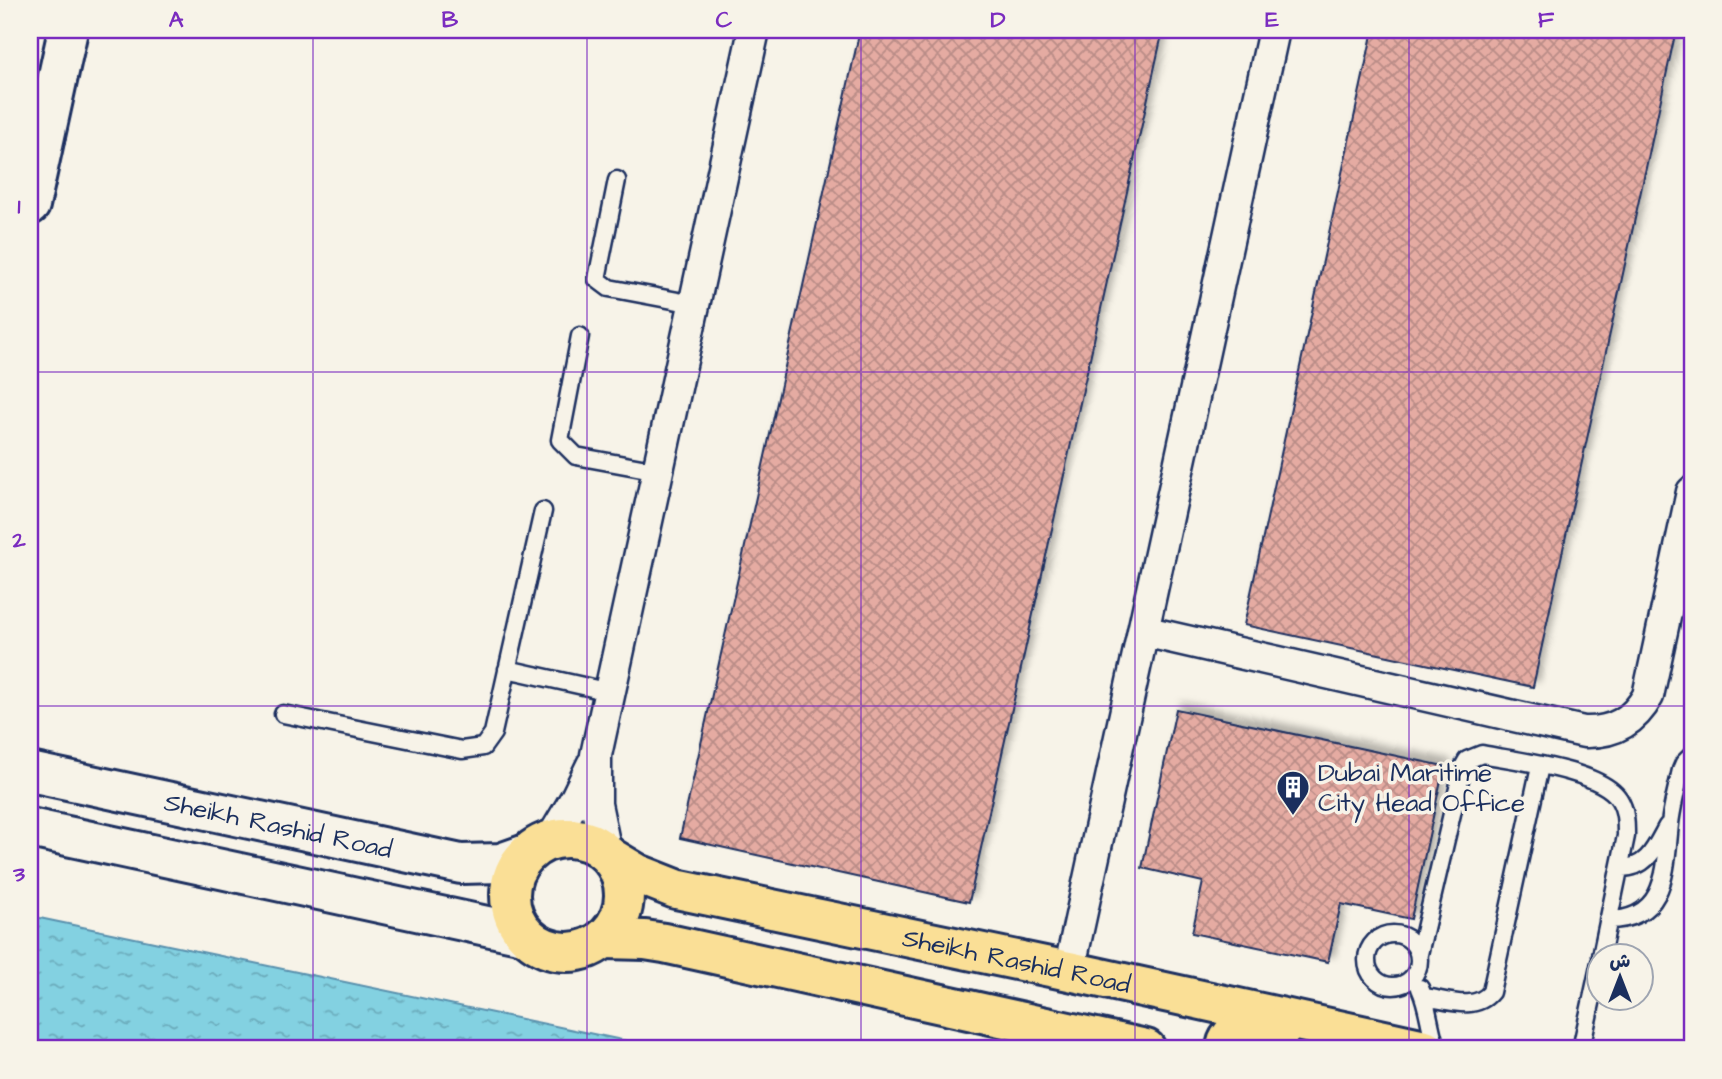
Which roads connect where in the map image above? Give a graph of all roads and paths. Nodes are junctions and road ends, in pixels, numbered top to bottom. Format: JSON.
{"nodes":[{"id":1,"x":68,"y":30,"type":"edge"},
{"id":2,"x":754,"y":30,"type":"edge"},
{"id":3,"x":1274,"y":30,"type":"edge"},
{"id":4,"x":617,"y":180,"type":"dead end"},
{"id":5,"x":30,"y":205,"type":"edge"},
{"id":6,"x":694,"y":304,"type":"junction"},
{"id":7,"x":580,"y":336,"type":"dead end"},
{"id":8,"x":658,"y":471,"type":"junction"},
{"id":9,"x":1691,"y":504,"type":"edge"},
{"id":10,"x":542,"y":511,"type":"dead end"},
{"id":11,"x":1686,"y":550,"type":"edge"},
{"id":12,"x":1143,"y":631,"type":"junction"},
{"id":13,"x":507,"y":669,"type":"junction"},
{"id":14,"x":610,"y":692,"type":"junction"},
{"id":15,"x":283,"y":714,"type":"dead end"},
{"id":16,"x":596,"y":755,"type":"junction"},
{"id":17,"x":1692,"y":755,"type":"edge"},
{"id":18,"x":1540,"y":766,"type":"junction"},
{"id":19,"x":30,"y":772,"type":"edge"},
{"id":20,"x":1670,"y":821,"type":"junction"},
{"id":21,"x":30,"y":828,"type":"edge"},
{"id":22,"x":538,"y":847,"type":"junction"},
{"id":23,"x":609,"y":856,"type":"junction"},
{"id":24,"x":1620,"y":867,"type":"junction"},
{"id":25,"x":1608,"y":920,"type":"junction"},
{"id":26,"x":524,"y":934,"type":"junction"},
{"id":27,"x":605,"y":939,"type":"junction"},
{"id":28,"x":1603,"y":942,"type":"edge"},
{"id":29,"x":1419,"y":954,"type":"junction"},
{"id":30,"x":1069,"y":971,"type":"junction"},
{"id":31,"x":1412,"y":978,"type":"junction"},
{"id":32,"x":1424,"y":997,"type":"junction"},
{"id":33,"x":1589,"y":1012,"type":"edge"},
{"id":34,"x":1409,"y":1046,"type":"edge"},
{"id":35,"x":1146,"y":1049,"type":"edge"},
{"id":36,"x":1226,"y":1049,"type":"edge"},
{"id":37,"x":1437,"y":1049,"type":"edge"},
{"id":38,"x":1581,"y":1049,"type":"edge"}],
"edges":[{"from":1,"to":5,"type":"street"},
{"from":2,"to":6,"type":"street"},
{"from":3,"to":12,"type":"street"},
{"from":4,"to":6,"type":"lane"},
{"from":6,"to":8,"type":"street"},
{"from":7,"to":8,"type":"lane"},
{"from":8,"to":14,"type":"street"},
{"from":9,"to":11,"type":"street"},
{"from":10,"to":13,"type":"lane"},
{"from":11,"to":12,"type":"street"},
{"from":12,"to":30,"type":"street"},
{"from":13,"to":14,"type":"lane"},
{"from":13,"to":15,"type":"lane"},
{"from":14,"to":16,"type":"street"},
{"from":16,"to":22,"type":"street"},
{"from":16,"to":23,"type":"street"},
{"from":17,"to":20,"type":"lane"},
{"from":18,"to":24,"type":"lane"},
{"from":18,"to":29,"type":"lane"},
{"from":18,"to":32,"type":"lane"},
{"from":19,"to":22,"type":"street","name":"Sheikh Rashid Road"},
{"from":20,"to":24,"type":"lane"},
{"from":20,"to":25,"type":"lane"},
{"from":21,"to":26,"type":"street"},
{"from":22,"to":23,"type":"main road"},
{"from":22,"to":26,"type":"main road"},
{"from":23,"to":27,"type":"main road"},
{"from":23,"to":30,"type":"main road","name":"Sheikh Rashid Road"},
{"from":24,"to":25,"type":"lane"},
{"from":25,"to":28,"type":"lane"},
{"from":26,"to":27,"type":"main road"},
{"from":27,"to":35,"type":"main road"},
{"from":29,"to":31,"type":"lane"},
{"from":29,"to":31,"type":"lane"},
{"from":30,"to":34,"type":"main road","name":"Sheikh Rashid Road"},
{"from":31,"to":32,"type":"lane"},
{"from":32,"to":37,"type":"lane"},
{"from":33,"to":38,"type":"lane"},
{"from":34,"to":36,"type":"main road"}]}
